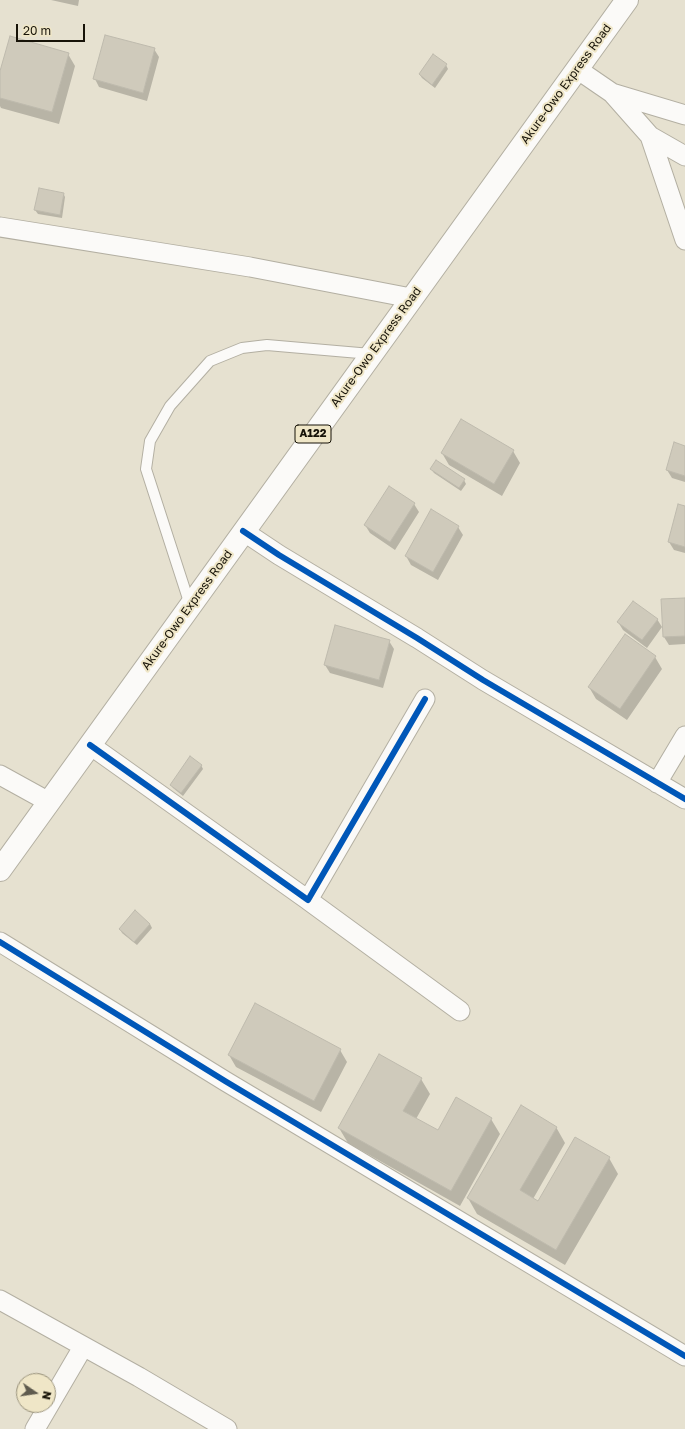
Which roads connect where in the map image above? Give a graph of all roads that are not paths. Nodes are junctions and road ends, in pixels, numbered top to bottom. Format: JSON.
{"nodes":[{"id":1,"x":626,"y":0,"type":"edge"},
{"id":2,"x":577,"y":69,"type":"junction"},
{"id":3,"x":612,"y":93,"type":"junction"},
{"id":4,"x":685,"y":115,"type":"edge"},
{"id":5,"x":650,"y":136,"type":"junction"},
{"id":6,"x":685,"y":156,"type":"edge"},
{"id":7,"x":0,"y":227,"type":"edge"},
{"id":8,"x":685,"y":240,"type":"edge"},
{"id":9,"x":411,"y":298,"type":"junction"},
{"id":10,"x":371,"y":354,"type":"junction"},
{"id":11,"x":243,"y":531,"type":"junction"},
{"id":12,"x":190,"y":605,"type":"junction"},
{"id":13,"x":425,"y":699,"type":"dead end"},
{"id":14,"x":685,"y":736,"type":"edge"},
{"id":15,"x":90,"y":745,"type":"junction"},
{"id":16,"x":0,"y":775,"type":"edge"},
{"id":17,"x":657,"y":783,"type":"junction"},
{"id":18,"x":685,"y":799,"type":"edge"},
{"id":19,"x":49,"y":802,"type":"junction"},
{"id":20,"x":0,"y":870,"type":"edge"},
{"id":21,"x":308,"y":900,"type":"junction"},
{"id":22,"x":0,"y":942,"type":"edge"},
{"id":23,"x":460,"y":1011,"type":"dead end"},
{"id":24,"x":0,"y":1300,"type":"edge"},
{"id":25,"x":83,"y":1347,"type":"junction"},
{"id":26,"x":685,"y":1356,"type":"edge"},
{"id":27,"x":35,"y":1429,"type":"edge"},
{"id":28,"x":227,"y":1429,"type":"edge"}],
"edges":[{"from":1,"to":2,"type":"highway","name":"Akure-Owo Express Road","number":"A122"},
{"from":2,"to":3,"type":"street"},
{"from":2,"to":9,"type":"highway","name":"Akure-Owo Express Road","number":"A122"},
{"from":3,"to":4,"type":"street"},
{"from":3,"to":5,"type":"street"},
{"from":5,"to":6,"type":"street"},
{"from":5,"to":8,"type":"street"},
{"from":7,"to":9,"type":"street"},
{"from":9,"to":10,"type":"highway","name":"Akure-Owo Express Road","number":"A122"},
{"from":10,"to":11,"type":"highway","name":"Akure-Owo Express Road","number":"A122"},
{"from":10,"to":12,"type":"lane"},
{"from":11,"to":12,"type":"highway","name":"Akure-Owo Express Road","number":"A122"},
{"from":11,"to":17,"type":"street"},
{"from":12,"to":15,"type":"highway","name":"Akure-Owo Express Road","number":"A122"},
{"from":13,"to":21,"type":"street"},
{"from":14,"to":17,"type":"street"},
{"from":15,"to":19,"type":"highway","name":"Akure-Owo Express Road","number":"A122"},
{"from":15,"to":21,"type":"street"},
{"from":16,"to":19,"type":"street"},
{"from":17,"to":18,"type":"street"},
{"from":19,"to":20,"type":"highway","name":"Akure-Owo Express Road","number":"A122"},
{"from":21,"to":23,"type":"street"},
{"from":22,"to":26,"type":"street"},
{"from":24,"to":25,"type":"street"},
{"from":25,"to":27,"type":"street"},
{"from":25,"to":28,"type":"street"}]}
